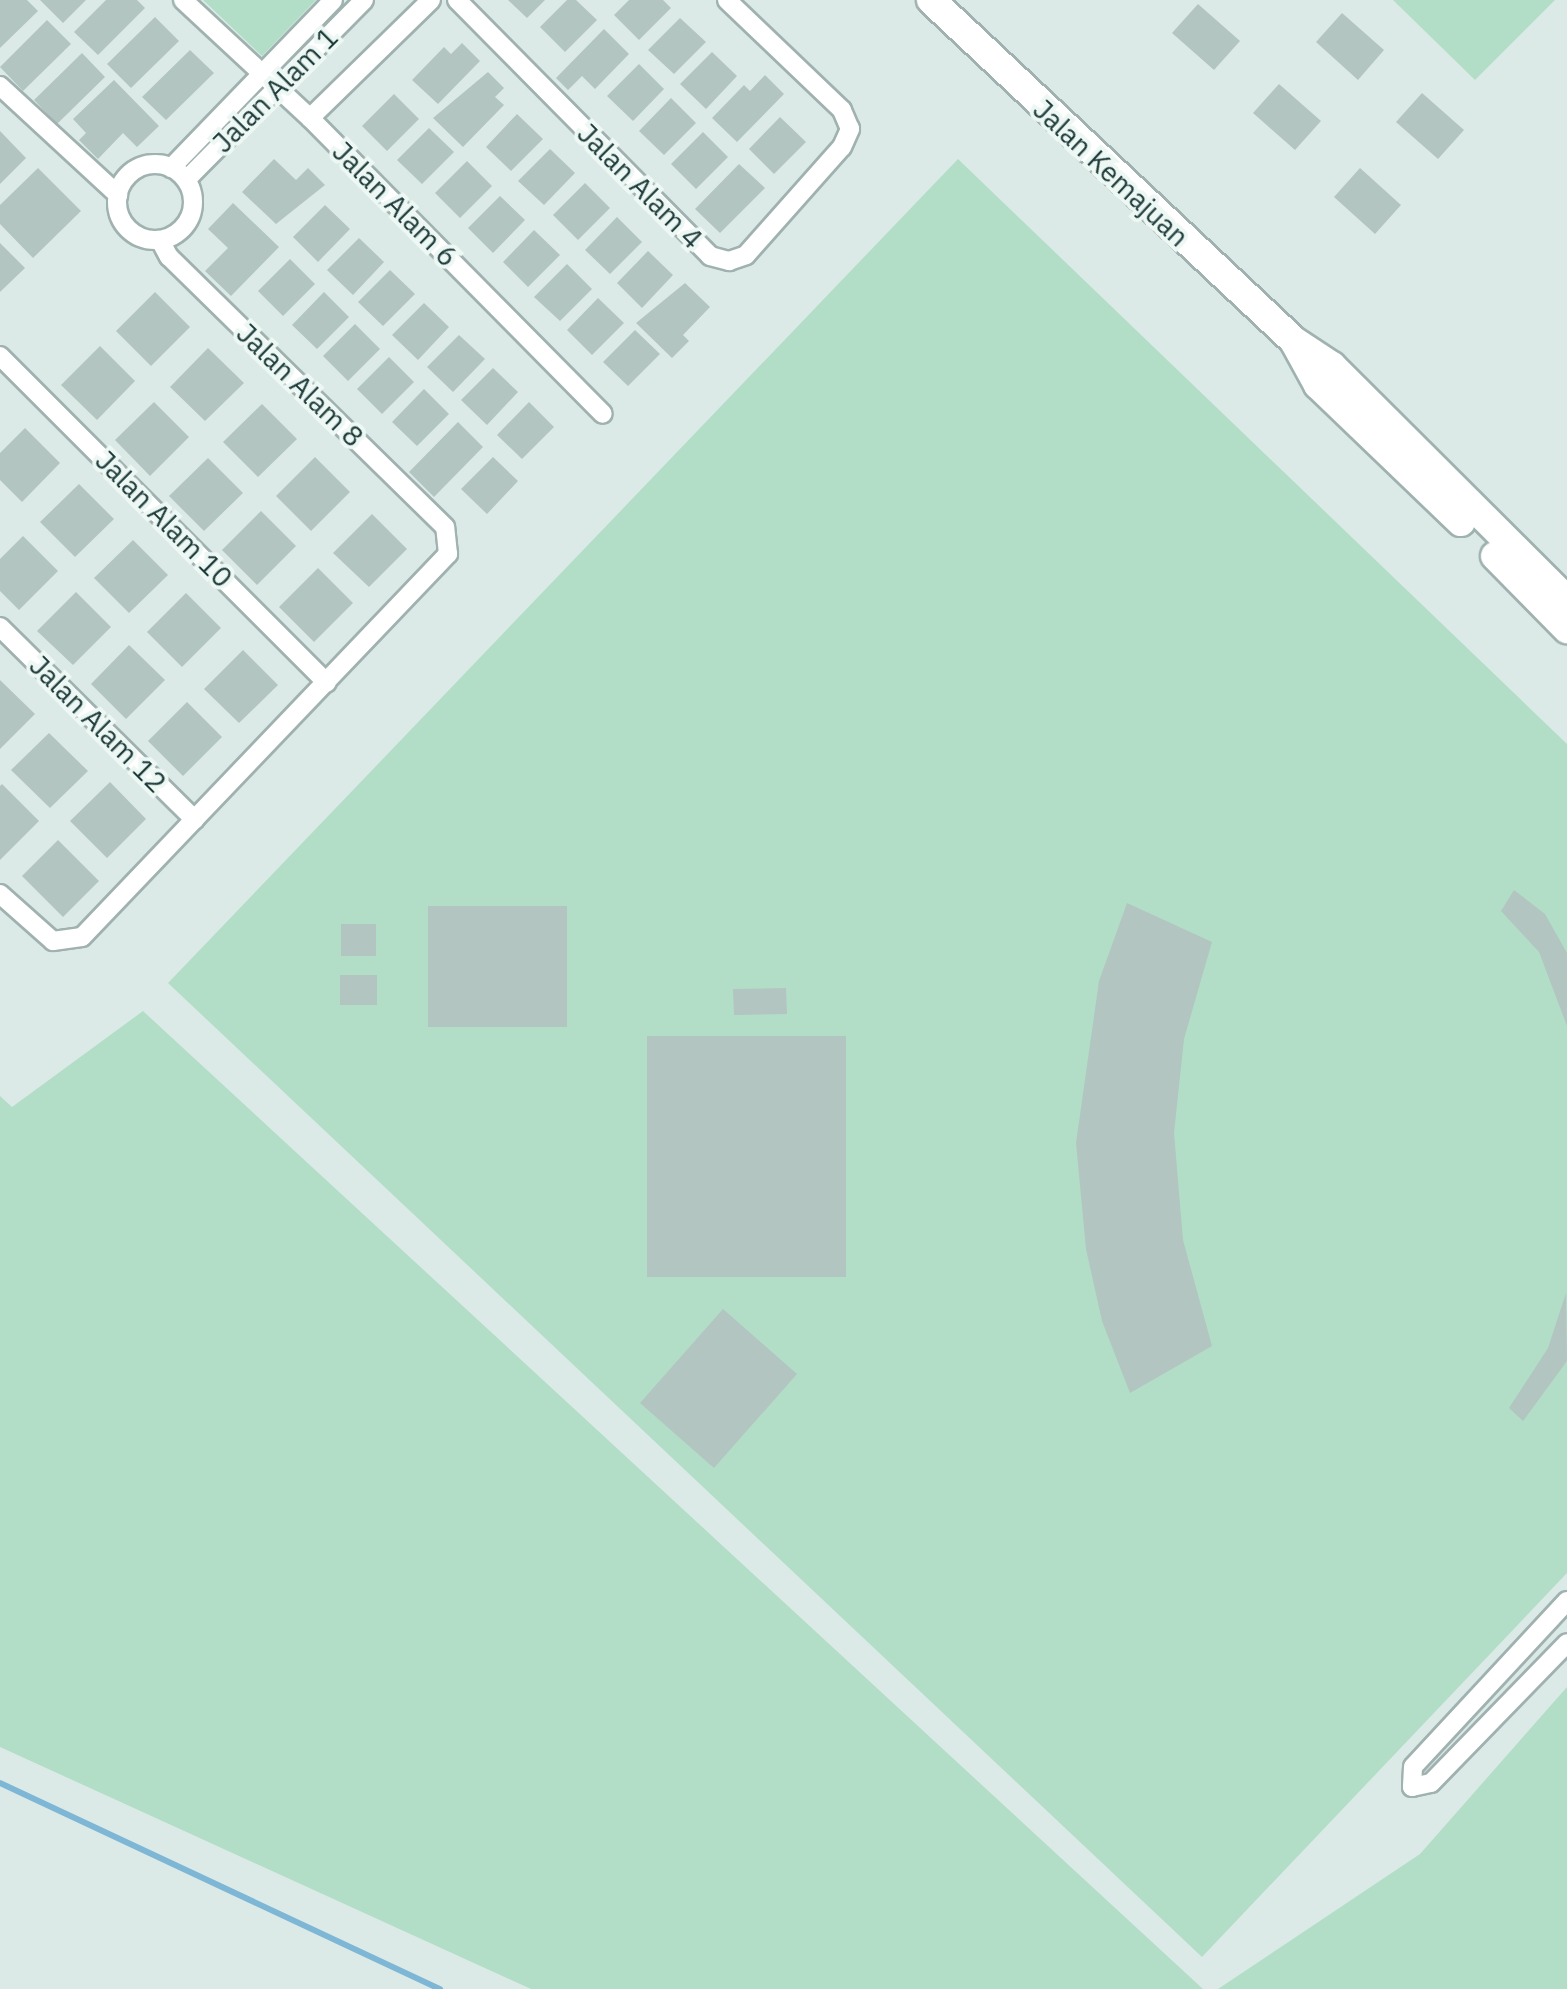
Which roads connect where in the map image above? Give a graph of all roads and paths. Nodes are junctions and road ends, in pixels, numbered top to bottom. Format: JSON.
{"nodes":[{"id":1,"x":182,"y":0,"type":"edge"},
{"id":2,"x":333,"y":0,"type":"edge"},
{"id":3,"x":364,"y":0,"type":"edge"},
{"id":4,"x":431,"y":0,"type":"edge"},
{"id":5,"x":457,"y":0,"type":"edge"},
{"id":6,"x":727,"y":0,"type":"edge"},
{"id":7,"x":931,"y":0,"type":"edge"},
{"id":8,"x":262,"y":74,"type":"junction"},
{"id":9,"x":0,"y":86,"type":"edge"},
{"id":10,"x":277,"y":88,"type":"junction"},
{"id":11,"x":310,"y":118,"type":"junction"},
{"id":12,"x":171,"y":168,"type":"junction"},
{"id":13,"x":186,"y":180,"type":"junction"},
{"id":14,"x":118,"y":194,"type":"junction"},
{"id":15,"x":160,"y":240,"type":"junction"},
{"id":16,"x":1294,"y":342,"type":"junction"},
{"id":17,"x":0,"y":356,"type":"edge"},
{"id":18,"x":602,"y":414,"type":"dead end"},
{"id":19,"x":1567,"y":600,"type":"edge"},
{"id":20,"x":0,"y":627,"type":"edge"},
{"id":21,"x":1567,"y":628,"type":"edge"},
{"id":22,"x":328,"y":683,"type":"junction"},
{"id":23,"x":195,"y":820,"type":"junction"},
{"id":24,"x":0,"y":894,"type":"edge"},
{"id":25,"x":1567,"y":1601,"type":"edge"},
{"id":26,"x":1567,"y":1644,"type":"edge"}],
"edges":[{"from":1,"to":8,"type":"street","name":"Jalan Alam 6"},
{"from":2,"to":8,"type":"street","name":"Jalan Alam 1"},
{"from":3,"to":10,"type":"street","name":"Jalan Alam 1"},
{"from":4,"to":11,"type":"street"},
{"from":5,"to":6,"type":"street","name":"Jalan Alam 4"},
{"from":7,"to":16,"type":"street","name":"Jalan Kemajuan"},
{"from":8,"to":10,"type":"street","name":"Jalan Alam 6"},
{"from":8,"to":12,"type":"street","name":"Jalan Alam 1"},
{"from":9,"to":14,"type":"street"},
{"from":10,"to":11,"type":"street","name":"Jalan Alam 6"},
{"from":10,"to":13,"type":"street","name":"Jalan Alam 1"},
{"from":11,"to":18,"type":"street","name":"Jalan Alam 6"},
{"from":12,"to":13,"type":"street"},
{"from":12,"to":14,"type":"street"},
{"from":13,"to":15,"type":"street"},
{"from":14,"to":15,"type":"street"},
{"from":15,"to":22,"type":"street","name":"Jalan Alam 8"},
{"from":16,"to":19,"type":"street","name":"Jalan Kemajuan"},
{"from":16,"to":21,"type":"street","name":"Jalan Kemajuan"},
{"from":17,"to":22,"type":"street","name":"Jalan Alam 10"},
{"from":20,"to":23,"type":"street","name":"Jalan Alam 12"},
{"from":22,"to":23,"type":"street"},
{"from":23,"to":24,"type":"street"},
{"from":25,"to":26,"type":"street"}]}
